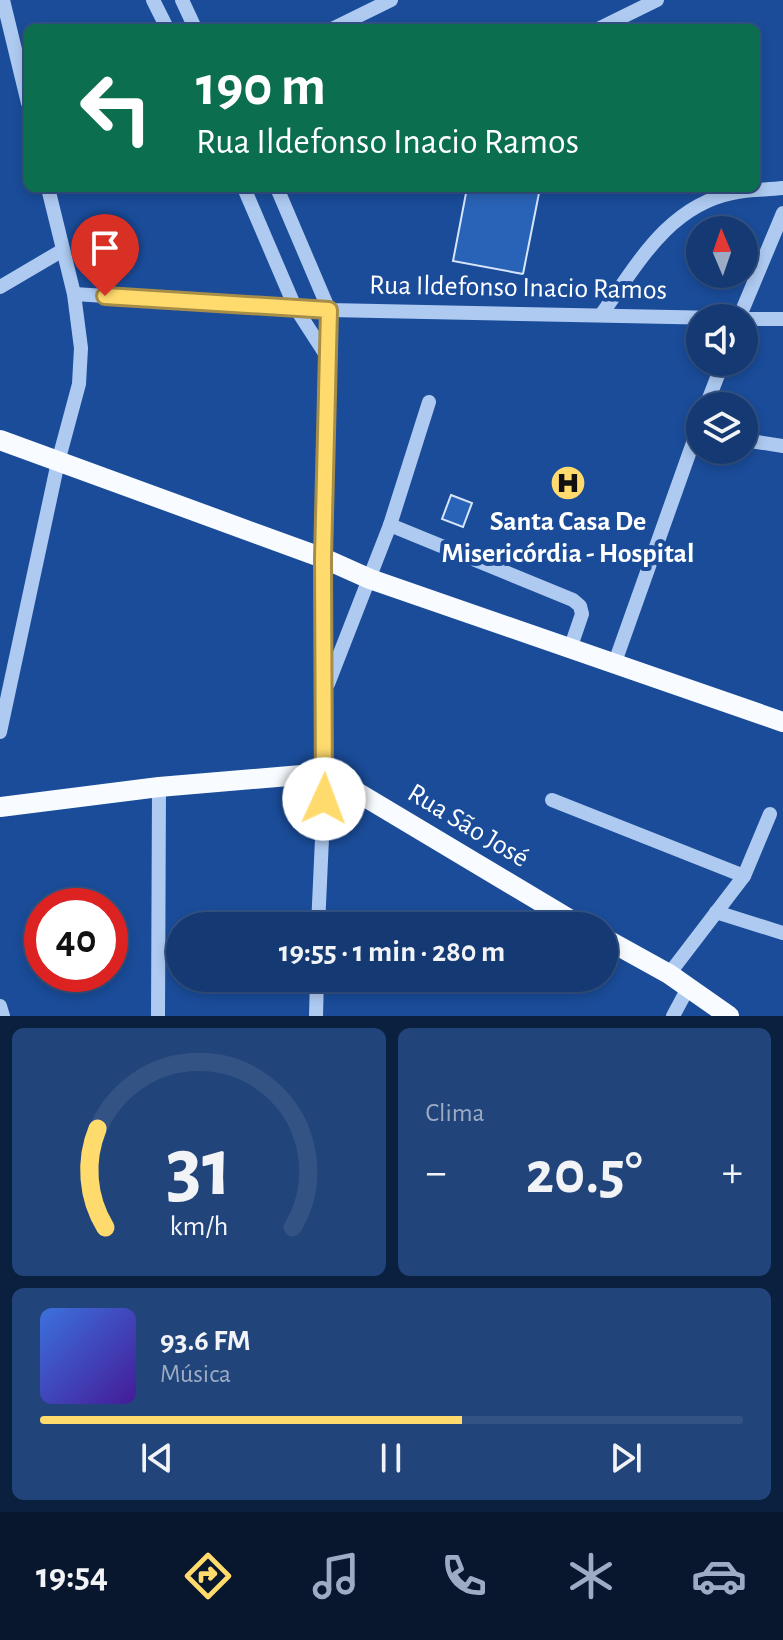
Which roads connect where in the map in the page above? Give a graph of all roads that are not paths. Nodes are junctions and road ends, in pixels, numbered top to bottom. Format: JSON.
{"nodes":[{"id":1,"x":153,"y":0,"type":"edge"},
{"id":2,"x":182,"y":0,"type":"edge"},
{"id":3,"x":391,"y":0,"type":"edge"},
{"id":4,"x":657,"y":0,"type":"edge"},
{"id":5,"x":374,"y":4,"type":"edge"},
{"id":6,"x":3,"y":11,"type":"edge"},
{"id":7,"x":165,"y":24,"type":"edge"},
{"id":8,"x":193,"y":24,"type":"edge"},
{"id":9,"x":341,"y":24,"type":"edge"},
{"id":10,"x":608,"y":24,"type":"edge"},
{"id":11,"x":24,"y":88,"type":"edge"},
{"id":12,"x":783,"y":188,"type":"edge"},
{"id":13,"x":760,"y":190,"type":"edge"},
{"id":14,"x":49,"y":192,"type":"edge"},
{"id":15,"x":246,"y":192,"type":"edge"},
{"id":16,"x":270,"y":192,"type":"edge"},
{"id":17,"x":280,"y":192,"type":"edge"},
{"id":18,"x":744,"y":192,"type":"edge"},
{"id":19,"x":251,"y":202,"type":"junction"},
{"id":20,"x":783,"y":213,"type":"edge"},
{"id":21,"x":63,"y":250,"type":"junction"},
{"id":22,"x":0,"y":287,"type":"edge"},
{"id":23,"x":74,"y":294,"type":"junction"},
{"id":24,"x":747,"y":304,"type":"edge"},
{"id":25,"x":295,"y":307,"type":"junction"},
{"id":26,"x":329,"y":310,"type":"junction"},
{"id":27,"x":601,"y":315,"type":"junction"},
{"id":28,"x":686,"y":317,"type":"edge"},
{"id":29,"x":758,"y":318,"type":"edge"},
{"id":30,"x":783,"y":319,"type":"edge"},
{"id":31,"x":326,"y":356,"type":"junction"},
{"id":32,"x":429,"y":402,"type":"dead end"},
{"id":33,"x":0,"y":440,"type":"edge"},
{"id":34,"x":758,"y":442,"type":"edge"},
{"id":35,"x":783,"y":446,"type":"edge"},
{"id":36,"x":58,"y":462,"type":"junction"},
{"id":37,"x":687,"y":464,"type":"edge"},
{"id":38,"x":390,"y":525,"type":"junction"},
{"id":39,"x":323,"y":558,"type":"junction"},
{"id":40,"x":370,"y":579,"type":"junction"},
{"id":41,"x":570,"y":649,"type":"junction"},
{"id":42,"x":615,"y":662,"type":"junction"},
{"id":43,"x":326,"y":690,"type":"junction"},
{"id":44,"x":783,"y":722,"type":"edge"},
{"id":45,"x":0,"y":732,"type":"edge"},
{"id":46,"x":325,"y":773,"type":"junction"},
{"id":47,"x":159,"y":787,"type":"junction"},
{"id":48,"x":552,"y":800,"type":"dead end"},
{"id":49,"x":0,"y":807,"type":"edge"},
{"id":50,"x":770,"y":814,"type":"dead end"},
{"id":51,"x":744,"y":876,"type":"junction"},
{"id":52,"x":319,"y":912,"type":"edge"},
{"id":53,"x":558,"y":912,"type":"edge"},
{"id":54,"x":716,"y":912,"type":"junction"},
{"id":55,"x":783,"y":933,"type":"edge"},
{"id":56,"x":618,"y":946,"type":"edge"},
{"id":57,"x":669,"y":974,"type":"junction"},
{"id":58,"x":688,"y":988,"type":"junction"},
{"id":59,"x":317,"y":992,"type":"edge"},
{"id":60,"x":0,"y":1006,"type":"edge"},
{"id":61,"x":3,"y":1016,"type":"edge"},
{"id":62,"x":158,"y":1016,"type":"edge"},
{"id":63,"x":316,"y":1016,"type":"edge"},
{"id":64,"x":673,"y":1016,"type":"edge"},
{"id":65,"x":729,"y":1016,"type":"edge"}],
"edges":[{"from":1,"to":7,"type":"street"},
{"from":2,"to":8,"type":"street"},
{"from":3,"to":5,"type":"street"},
{"from":4,"to":10,"type":"street"},
{"from":5,"to":9,"type":"street"},
{"from":6,"to":11,"type":"street"},
{"from":12,"to":13,"type":"street"},
{"from":14,"to":21,"type":"street"},
{"from":15,"to":19,"type":"street"},
{"from":16,"to":19,"type":"street"},
{"from":17,"to":26,"type":"street"},
{"from":18,"to":27,"type":"street"},
{"from":19,"to":25,"type":"street"},
{"from":20,"to":24,"type":"street"},
{"from":21,"to":22,"type":"street"},
{"from":21,"to":23,"type":"street"},
{"from":23,"to":25,"type":"street","name":"Rua Ildefonso Inacio Ramos"},
{"from":23,"to":36,"type":"street"},
{"from":25,"to":26,"type":"street","name":"Rua Ildefonso Inacio Ramos"},
{"from":25,"to":31,"type":"street"},
{"from":26,"to":27,"type":"street","name":"Rua Ildefonso Inacio Ramos"},
{"from":26,"to":31,"type":"street"},
{"from":27,"to":28,"type":"street","name":"Rua Ildefonso Inacio Ramos"},
{"from":29,"to":30,"type":"street"},
{"from":31,"to":39,"type":"street"},
{"from":32,"to":38,"type":"street"},
{"from":33,"to":36,"type":"main road"},
{"from":34,"to":35,"type":"street"},
{"from":36,"to":39,"type":"main road"},
{"from":36,"to":45,"type":"street"},
{"from":37,"to":42,"type":"street"},
{"from":38,"to":40,"type":"street"},
{"from":38,"to":41,"type":"street"},
{"from":39,"to":40,"type":"main road"},
{"from":39,"to":43,"type":"street"},
{"from":40,"to":41,"type":"main road"},
{"from":40,"to":43,"type":"street"},
{"from":41,"to":42,"type":"main road"},
{"from":42,"to":44,"type":"main road"},
{"from":43,"to":46,"type":"street"},
{"from":46,"to":47,"type":"main road"},
{"from":46,"to":52,"type":"street"},
{"from":46,"to":53,"type":"main road","name":"Rua São José"},
{"from":47,"to":49,"type":"main road"},
{"from":47,"to":62,"type":"street"},
{"from":48,"to":51,"type":"street"},
{"from":50,"to":51,"type":"street"},
{"from":51,"to":54,"type":"street"},
{"from":54,"to":55,"type":"street"},
{"from":54,"to":57,"type":"street"},
{"from":56,"to":57,"type":"main road"},
{"from":57,"to":58,"type":"main road"},
{"from":58,"to":64,"type":"street"},
{"from":58,"to":65,"type":"main road"},
{"from":59,"to":63,"type":"street"},
{"from":60,"to":61,"type":"street"}]}
